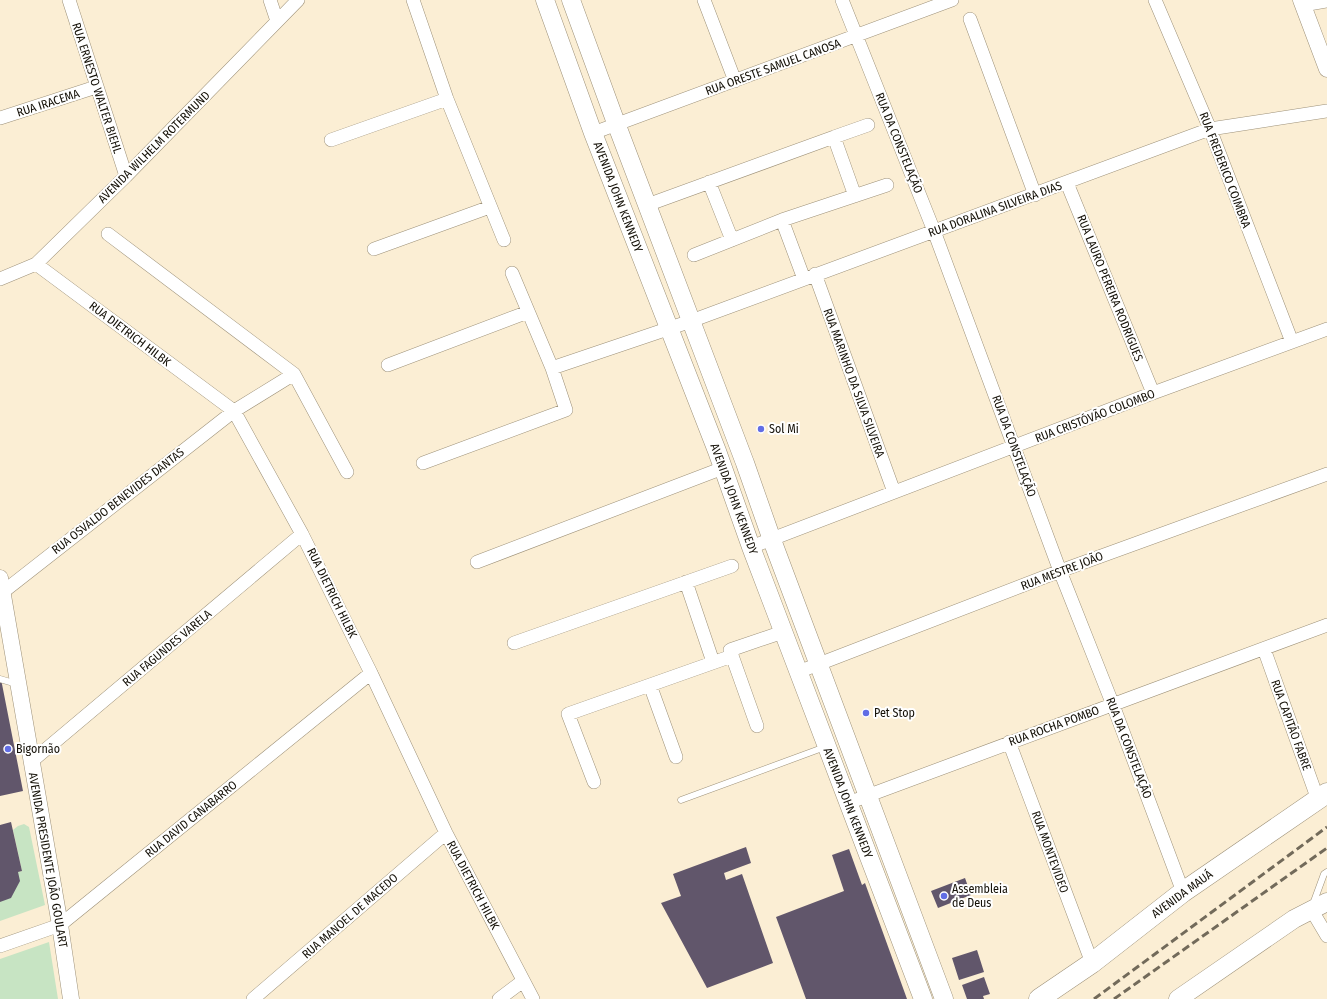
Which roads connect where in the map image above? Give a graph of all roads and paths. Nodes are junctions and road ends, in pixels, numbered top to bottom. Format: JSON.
{"nodes":[{"id":1,"x":69,"y":0,"type":"edge"},
{"id":2,"x":270,"y":0,"type":"edge"},
{"id":3,"x":298,"y":0,"type":"edge"},
{"id":4,"x":413,"y":0,"type":"edge"},
{"id":5,"x":545,"y":0,"type":"edge"},
{"id":6,"x":570,"y":0,"type":"edge"},
{"id":7,"x":704,"y":0,"type":"edge"},
{"id":8,"x":842,"y":0,"type":"edge"},
{"id":9,"x":952,"y":0,"type":"edge"},
{"id":10,"x":1155,"y":0,"type":"edge"},
{"id":11,"x":1327,"y":1,"type":"edge"},
{"id":12,"x":1302,"y":2,"type":"edge"},
{"id":13,"x":970,"y":19,"type":"dead end"},
{"id":14,"x":277,"y":21,"type":"junction"},
{"id":15,"x":856,"y":36,"type":"junction"},
{"id":16,"x":1327,"y":69,"type":"edge"},
{"id":17,"x":735,"y":81,"type":"junction"},
{"id":18,"x":96,"y":87,"type":"junction"},
{"id":19,"x":447,"y":99,"type":"junction"},
{"id":20,"x":1327,"y":111,"type":"edge"},
{"id":21,"x":0,"y":118,"type":"edge"},
{"id":22,"x":616,"y":123,"type":"junction"},
{"id":23,"x":868,"y":125,"type":"dead end"},
{"id":24,"x":1210,"y":129,"type":"junction"},
{"id":25,"x":593,"y":133,"type":"junction"},
{"id":26,"x":834,"y":137,"type":"junction"},
{"id":27,"x":331,"y":140,"type":"dead end"},
{"id":28,"x":126,"y":176,"type":"junction"},
{"id":29,"x":709,"y":182,"type":"junction"},
{"id":30,"x":1067,"y":183,"type":"junction"},
{"id":31,"x":887,"y":185,"type":"dead end"},
{"id":32,"x":1035,"y":194,"type":"junction"},
{"id":33,"x":855,"y":196,"type":"junction"},
{"id":34,"x":647,"y":205,"type":"junction"},
{"id":35,"x":490,"y":207,"type":"junction"},
{"id":36,"x":782,"y":220,"type":"junction"},
{"id":37,"x":934,"y":231,"type":"junction"},
{"id":38,"x":108,"y":234,"type":"dead end"},
{"id":39,"x":504,"y":240,"type":"dead end"},
{"id":40,"x":732,"y":240,"type":"junction"},
{"id":41,"x":374,"y":249,"type":"dead end"},
{"id":42,"x":694,"y":255,"type":"dead end"},
{"id":43,"x":36,"y":264,"type":"junction"},
{"id":44,"x":512,"y":273,"type":"dead end"},
{"id":45,"x":809,"y":277,"type":"junction"},
{"id":46,"x":0,"y":279,"type":"edge"},
{"id":47,"x":528,"y":312,"type":"junction"},
{"id":48,"x":691,"y":320,"type":"junction"},
{"id":49,"x":668,"y":328,"type":"junction"},
{"id":50,"x":1327,"y":329,"type":"edge"},
{"id":51,"x":1292,"y":342,"type":"junction"},
{"id":52,"x":388,"y":365,"type":"dead end"},
{"id":53,"x":552,"y":368,"type":"junction"},
{"id":54,"x":294,"y":374,"type":"junction"},
{"id":55,"x":1153,"y":393,"type":"junction"},
{"id":56,"x":234,"y":411,"type":"junction"},
{"id":57,"x":1014,"y":446,"type":"junction"},
{"id":58,"x":423,"y":463,"type":"dead end"},
{"id":59,"x":723,"y":468,"type":"junction"},
{"id":60,"x":347,"y":472,"type":"dead end"},
{"id":61,"x":1327,"y":474,"type":"edge"},
{"id":62,"x":894,"y":492,"type":"junction"},
{"id":63,"x":302,"y":534,"type":"junction"},
{"id":64,"x":772,"y":540,"type":"junction"},
{"id":65,"x":751,"y":547,"type":"junction"},
{"id":66,"x":477,"y":562,"type":"dead end"},
{"id":67,"x":732,"y":566,"type":"dead end"},
{"id":68,"x":1060,"y":571,"type":"junction"},
{"id":69,"x":686,"y":582,"type":"junction"},
{"id":70,"x":2,"y":585,"type":"edge"},
{"id":71,"x":1327,"y":625,"type":"edge"},
{"id":72,"x":783,"y":632,"type":"junction"},
{"id":73,"x":514,"y":643,"type":"dead end"},
{"id":74,"x":1264,"y":649,"type":"junction"},
{"id":75,"x":732,"y":656,"type":"junction"},
{"id":76,"x":713,"y":662,"type":"junction"},
{"id":77,"x":819,"y":665,"type":"junction"},
{"id":78,"x":798,"y":672,"type":"junction"},
{"id":79,"x":371,"y":673,"type":"junction"},
{"id":80,"x":0,"y":679,"type":"edge"},
{"id":81,"x":19,"y":684,"type":"junction"},
{"id":82,"x":650,"y":685,"type":"junction"},
{"id":83,"x":1113,"y":705,"type":"junction"},
{"id":84,"x":757,"y":726,"type":"dead end"},
{"id":85,"x":1009,"y":742,"type":"junction"},
{"id":86,"x":826,"y":746,"type":"junction"},
{"id":87,"x":676,"y":757,"type":"dead end"},
{"id":88,"x":32,"y":761,"type":"junction"},
{"id":89,"x":594,"y":782,"type":"dead end"},
{"id":90,"x":868,"y":796,"type":"junction"},
{"id":91,"x":1323,"y":797,"type":"edge"},
{"id":92,"x":681,"y":800,"type":"dead end"},
{"id":93,"x":848,"y":803,"type":"junction"},
{"id":94,"x":446,"y":833,"type":"junction"},
{"id":95,"x":1327,"y":872,"type":"edge"},
{"id":96,"x":1182,"y":892,"type":"junction"},
{"id":97,"x":1319,"y":906,"type":"edge"},
{"id":98,"x":60,"y":925,"type":"junction"},
{"id":99,"x":1327,"y":936,"type":"edge"},
{"id":100,"x":0,"y":946,"type":"edge"},
{"id":101,"x":1092,"y":963,"type":"junction"},
{"id":102,"x":523,"y":981,"type":"junction"},
{"id":103,"x":71,"y":999,"type":"edge"},
{"id":104,"x":253,"y":999,"type":"edge"},
{"id":105,"x":499,"y":999,"type":"edge"},
{"id":106,"x":533,"y":999,"type":"edge"},
{"id":107,"x":923,"y":999,"type":"edge"},
{"id":108,"x":944,"y":999,"type":"edge"},
{"id":109,"x":1039,"y":999,"type":"edge"},
{"id":110,"x":1178,"y":999,"type":"edge"}],
"edges":[{"from":1,"to":18,"type":"street","name":"RUA ERNESTO WALTER BIEHL"},
{"from":2,"to":14,"type":"street"},
{"from":3,"to":14,"type":"street","name":"AVENIDA WILHELM ROTERMUND"},
{"from":4,"to":19,"type":"street"},
{"from":5,"to":25,"type":"main road","name":"AVENIDA JOHN KENNEDY"},
{"from":6,"to":22,"type":"main road","name":"AVENIDA JOHN KENNEDY"},
{"from":7,"to":17,"type":"street"},
{"from":8,"to":15,"type":"street","name":"RUA DA CONSTELAÇÃO"},
{"from":9,"to":15,"type":"street","name":"RUA ORESTE SAMUEL CANOSA"},
{"from":10,"to":24,"type":"street","name":"RUA FREDERICO COIMBRA"},
{"from":11,"to":12,"type":"street"},
{"from":12,"to":16,"type":"street"},
{"from":13,"to":32,"type":"street"},
{"from":14,"to":28,"type":"street","name":"AVENIDA WILHELM ROTERMUND"},
{"from":15,"to":17,"type":"street","name":"RUA ORESTE SAMUEL CANOSA"},
{"from":15,"to":37,"type":"street","name":"RUA DA CONSTELAÇÃO"},
{"from":17,"to":22,"type":"street","name":"RUA ORESTE SAMUEL CANOSA"},
{"from":18,"to":21,"type":"street","name":"RUA IRACEMA"},
{"from":18,"to":28,"type":"street","name":"RUA ERNESTO WALTER BIEHL"},
{"from":19,"to":27,"type":"street"},
{"from":19,"to":35,"type":"street"},
{"from":20,"to":24,"type":"street","name":"RUA DORALINA SILVEIRA DIAS"},
{"from":22,"to":25,"type":"street","name":"RUA ORESTE SAMUEL CANOSA"},
{"from":22,"to":34,"type":"main road","name":"AVENIDA JOHN KENNEDY"},
{"from":23,"to":26,"type":"street"},
{"from":24,"to":30,"type":"street","name":"RUA DORALINA SILVEIRA DIAS"},
{"from":24,"to":51,"type":"street","name":"RUA FREDERICO COIMBRA"},
{"from":25,"to":49,"type":"main road","name":"AVENIDA JOHN KENNEDY"},
{"from":26,"to":29,"type":"street"},
{"from":26,"to":33,"type":"street"},
{"from":28,"to":43,"type":"street","name":"AVENIDA WILHELM ROTERMUND"},
{"from":29,"to":34,"type":"street"},
{"from":29,"to":40,"type":"street"},
{"from":30,"to":32,"type":"street","name":"RUA DORALINA SILVEIRA DIAS"},
{"from":30,"to":55,"type":"street","name":"RUA LAURO PEREIRA RODRIGUES"},
{"from":31,"to":33,"type":"street"},
{"from":32,"to":37,"type":"street","name":"RUA DORALINA SILVEIRA DIAS"},
{"from":33,"to":36,"type":"street"},
{"from":34,"to":48,"type":"main road","name":"AVENIDA JOHN KENNEDY"},
{"from":35,"to":39,"type":"street"},
{"from":35,"to":41,"type":"street"},
{"from":36,"to":40,"type":"street"},
{"from":36,"to":45,"type":"street","name":"RUA MARINHO DA SILVA SILVEIRA"},
{"from":37,"to":45,"type":"street","name":"RUA DORALINA SILVEIRA DIAS"},
{"from":37,"to":57,"type":"street","name":"RUA DA CONSTELAÇÃO"},
{"from":38,"to":54,"type":"street"},
{"from":40,"to":42,"type":"street"},
{"from":43,"to":46,"type":"street","name":"AVENIDA WILHELM ROTERMUND"},
{"from":43,"to":56,"type":"street","name":"RUA DIETRICH HILBK"},
{"from":44,"to":47,"type":"street"},
{"from":45,"to":48,"type":"street","name":"RUA DORALINA SILVEIRA DIAS"},
{"from":45,"to":62,"type":"street","name":"RUA MARINHO DA SILVA SILVEIRA"},
{"from":47,"to":52,"type":"street"},
{"from":47,"to":53,"type":"street"},
{"from":48,"to":49,"type":"street","name":"RUA DORALINA SILVEIRA DIAS"},
{"from":48,"to":64,"type":"main road","name":"AVENIDA JOHN KENNEDY"},
{"from":49,"to":53,"type":"street","name":"RUA DORALINA SILVEIRA DIAS"},
{"from":49,"to":59,"type":"main road","name":"AVENIDA JOHN KENNEDY"},
{"from":50,"to":51,"type":"street","name":"RUA CRISTÓVÃO COLOMBO"},
{"from":51,"to":55,"type":"street","name":"RUA CRISTÓVÃO COLOMBO"},
{"from":53,"to":58,"type":"street"},
{"from":54,"to":56,"type":"street","name":"RUA OSVALDO BENEVIDES DANTAS"},
{"from":54,"to":60,"type":"street"},
{"from":55,"to":57,"type":"street","name":"RUA CRISTÓVÃO COLOMBO"},
{"from":56,"to":63,"type":"street","name":"RUA DIETRICH HILBK"},
{"from":56,"to":70,"type":"street","name":"RUA OSVALDO BENEVIDES DANTAS"},
{"from":57,"to":62,"type":"street","name":"RUA CRISTÓVÃO COLOMBO"},
{"from":57,"to":68,"type":"street","name":"RUA DA CONSTELAÇÃO"},
{"from":59,"to":65,"type":"main road","name":"AVENIDA JOHN KENNEDY"},
{"from":59,"to":66,"type":"street"},
{"from":61,"to":68,"type":"street","name":"RUA MESTRE JOÃO"},
{"from":62,"to":64,"type":"street","name":"RUA CRISTÓVÃO COLOMBO"},
{"from":63,"to":79,"type":"street","name":"RUA DIETRICH HILBK"},
{"from":63,"to":88,"type":"street","name":"RUA FAGUNDES VARELA"},
{"from":64,"to":65,"type":"street","name":"RUA CRISTÓVÃO COLOMBO"},
{"from":64,"to":77,"type":"main road","name":"AVENIDA JOHN KENNEDY"},
{"from":65,"to":72,"type":"main road","name":"AVENIDA JOHN KENNEDY"},
{"from":67,"to":69,"type":"street"},
{"from":68,"to":77,"type":"street","name":"RUA MESTRE JOÃO"},
{"from":68,"to":83,"type":"street","name":"RUA DA CONSTELAÇÃO"},
{"from":69,"to":73,"type":"street"},
{"from":69,"to":76,"type":"street"},
{"from":70,"to":81,"type":"street","name":"AVENIDA PRESIDENTE JOÃO GOULART"},
{"from":71,"to":74,"type":"street","name":"RUA ROCHA POMBO"},
{"from":72,"to":75,"type":"street"},
{"from":72,"to":78,"type":"main road","name":"AVENIDA JOHN KENNEDY"},
{"from":74,"to":83,"type":"street","name":"RUA ROCHA POMBO"},
{"from":74,"to":91,"type":"street","name":"RUA CAPITÃO FABRE"},
{"from":75,"to":76,"type":"street"},
{"from":75,"to":84,"type":"street"},
{"from":76,"to":82,"type":"street"},
{"from":77,"to":78,"type":"street","name":"RUA MESTRE JOÃO"},
{"from":77,"to":90,"type":"main road","name":"AVENIDA JOHN KENNEDY"},
{"from":78,"to":86,"type":"main road","name":"AVENIDA JOHN KENNEDY"},
{"from":79,"to":94,"type":"street","name":"RUA DIETRICH HILBK"},
{"from":79,"to":98,"type":"street","name":"RUA DAVID CANABARRO"},
{"from":80,"to":81,"type":"lane"},
{"from":81,"to":88,"type":"street","name":"AVENIDA PRESIDENTE JOÃO GOULART"},
{"from":82,"to":87,"type":"street"},
{"from":82,"to":89,"type":"street"},
{"from":83,"to":85,"type":"street","name":"RUA ROCHA POMBO"},
{"from":83,"to":96,"type":"street","name":"RUA DA CONSTELAÇÃO"},
{"from":85,"to":90,"type":"street","name":"RUA ROCHA POMBO"},
{"from":85,"to":101,"type":"street","name":"RUA MONTEVIDEO"},
{"from":86,"to":92,"type":"lane"},
{"from":86,"to":93,"type":"main road","name":"AVENIDA JOHN KENNEDY"},
{"from":88,"to":98,"type":"street","name":"AVENIDA PRESIDENTE JOÃO GOULART"},
{"from":90,"to":93,"type":"street","name":"RUA ROCHA POMBO"},
{"from":90,"to":108,"type":"main road","name":"AVENIDA JOHN KENNEDY"},
{"from":91,"to":96,"type":"main road","name":"AVENIDA MAUÁ"},
{"from":93,"to":107,"type":"main road","name":"AVENIDA JOHN KENNEDY"},
{"from":94,"to":102,"type":"street","name":"RUA DIETRICH HILBK"},
{"from":94,"to":104,"type":"street","name":"RUA MANOEL DE MACEDO"},
{"from":95,"to":97,"type":"lane"},
{"from":96,"to":101,"type":"main road","name":"AVENIDA MAUÁ"},
{"from":97,"to":99,"type":"street"},
{"from":97,"to":110,"type":"main road"},
{"from":98,"to":100,"type":"street","name":"RUA DAVID CANABARRO"},
{"from":98,"to":103,"type":"street","name":"AVENIDA PRESIDENTE JOÃO GOULART"},
{"from":101,"to":109,"type":"main road","name":"AVENIDA MAUÁ"},
{"from":102,"to":105,"type":"street"},
{"from":102,"to":106,"type":"street","name":"RUA DIETRICH HILBK"}]}
